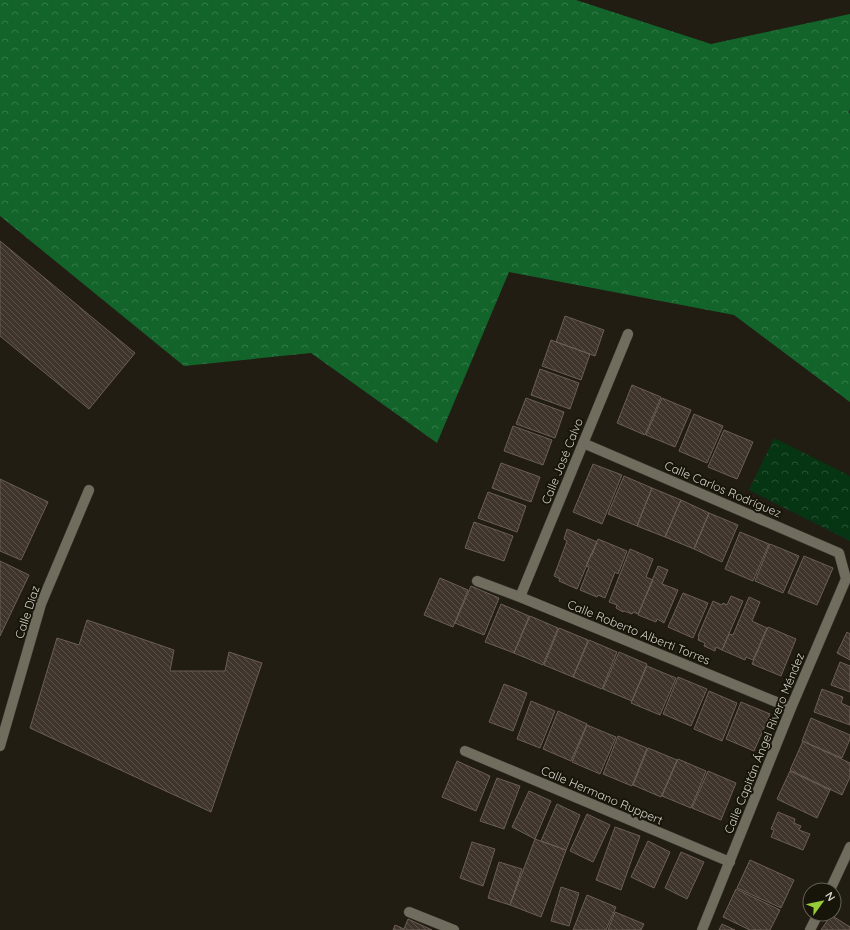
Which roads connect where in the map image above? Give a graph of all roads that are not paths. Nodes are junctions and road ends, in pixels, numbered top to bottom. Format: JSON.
{"nodes":[{"id":1,"x":628,"y":334,"type":"dead end"},
{"id":2,"x":584,"y":443,"type":"junction"},
{"id":3,"x":89,"y":490,"type":"dead end"},
{"id":4,"x":843,"y":567,"type":"joint"},
{"id":5,"x":477,"y":581,"type":"dead end"},
{"id":6,"x":520,"y":597,"type":"junction"},
{"id":7,"x":791,"y":708,"type":"junction"},
{"id":8,"x":0,"y":746,"type":"edge"},
{"id":9,"x":465,"y":751,"type":"dead end"},
{"id":10,"x":850,"y":847,"type":"edge"},
{"id":11,"x":730,"y":862,"type":"junction"},
{"id":12,"x":834,"y":882,"type":"edge"},
{"id":13,"x":409,"y":912,"type":"dead end"},
{"id":14,"x":454,"y":930,"type":"edge"},
{"id":15,"x":702,"y":930,"type":"edge"}],
"edges":[{"from":1,"to":2,"type":"street","name":"Calle José Calvo"},
{"from":2,"to":4,"type":"street","name":"Calle Carlos Rodríguez"},
{"from":2,"to":6,"type":"street","name":"Calle José Calvo"},
{"from":3,"to":8,"type":"street","name":"Calle Díaz"},
{"from":4,"to":7,"type":"street","name":"Calle Capitán Ángel Rivero Méndez"},
{"from":5,"to":6,"type":"street","name":"Calle Roberto Alberti Torres"},
{"from":6,"to":7,"type":"street","name":"Calle Roberto Alberti Torres"},
{"from":7,"to":11,"type":"street","name":"Calle Capitán Ángel Rivero Méndez"},
{"from":9,"to":11,"type":"street","name":"Calle Hermano Ruppert"},
{"from":10,"to":12,"type":"street"},
{"from":11,"to":15,"type":"street","name":"Calle Capitán Ángel Rivero Méndez"},
{"from":13,"to":14,"type":"street"}]}
